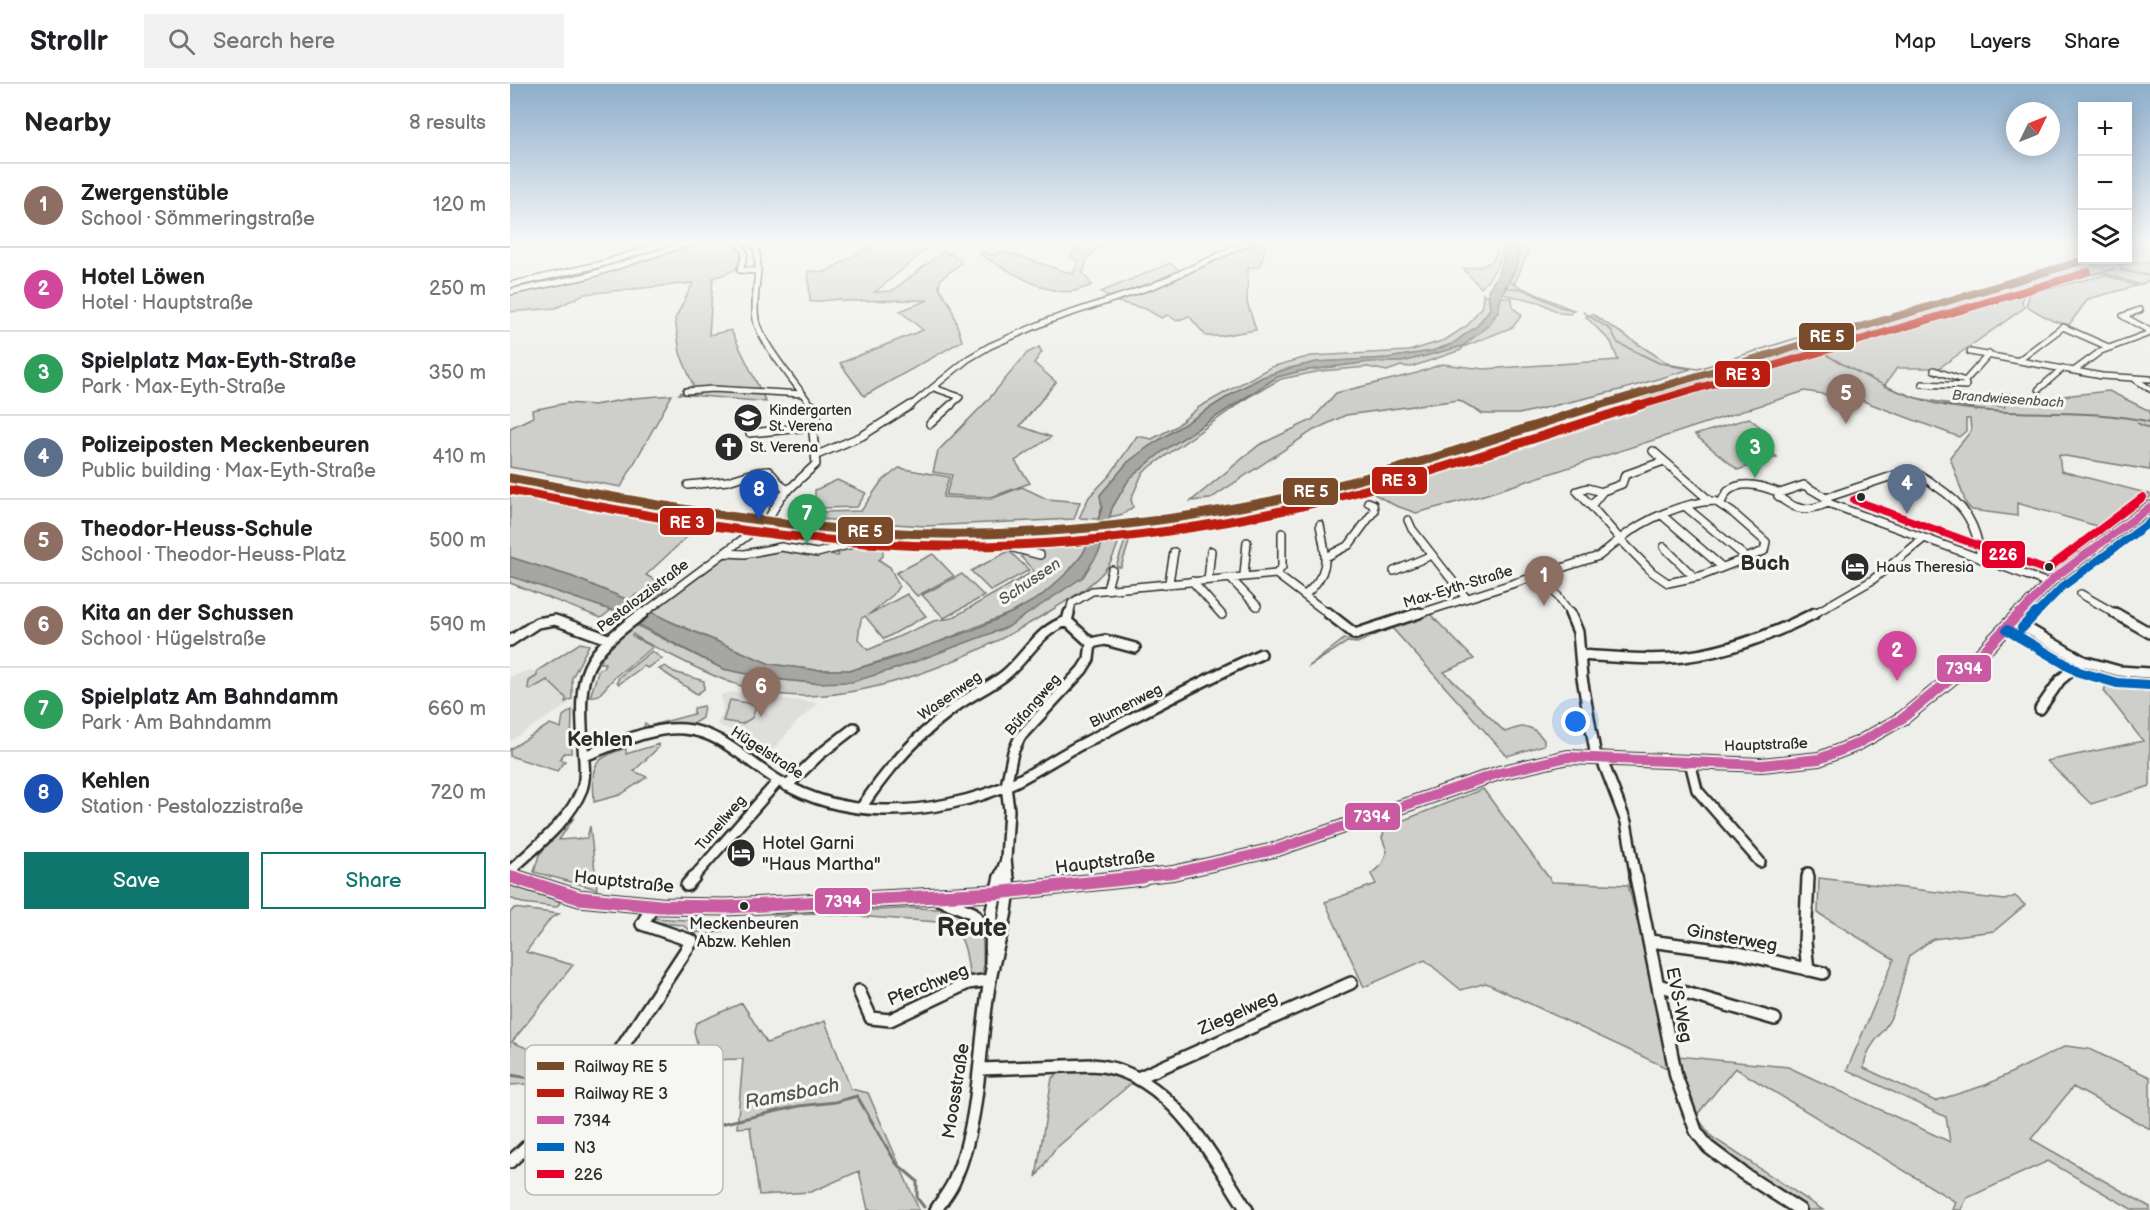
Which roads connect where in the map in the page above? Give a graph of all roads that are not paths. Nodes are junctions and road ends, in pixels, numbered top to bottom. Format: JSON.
{"nodes":[{"id":1,"x":756,"y":295,"type":"edge"},
{"id":2,"x":1127,"y":295,"type":"edge"},
{"id":3,"x":2140,"y":310,"type":"dead end"},
{"id":4,"x":2150,"y":332,"type":"edge"},
{"id":5,"x":2106,"y":346,"type":"junction"},
{"id":6,"x":1971,"y":352,"type":"dead end"},
{"id":7,"x":1989,"y":354,"type":"junction"},
{"id":8,"x":2019,"y":360,"type":"junction"},
{"id":9,"x":2063,"y":368,"type":"junction"},
{"id":10,"x":1934,"y":370,"type":"dead end"},
{"id":11,"x":2075,"y":370,"type":"junction"},
{"id":12,"x":2133,"y":378,"type":"junction"},
{"id":13,"x":2150,"y":379,"type":"edge"},
{"id":14,"x":1965,"y":381,"type":"junction"},
{"id":15,"x":1922,"y":384,"type":"dead end"},
{"id":16,"x":934,"y":388,"type":"junction"},
{"id":17,"x":2039,"y":389,"type":"dead end"},
{"id":18,"x":2150,"y":389,"type":"edge"},
{"id":19,"x":686,"y":391,"type":"dead end"},
{"id":20,"x":803,"y":394,"type":"junction"},
{"id":21,"x":930,"y":423,"type":"dead end"},
{"id":22,"x":814,"y":428,"type":"junction"},
{"id":23,"x":750,"y":433,"type":"dead end"},
{"id":24,"x":1653,"y":451,"type":"dead end"},
{"id":25,"x":817,"y":455,"type":"junction"},
{"id":26,"x":1664,"y":461,"type":"junction"},
{"id":27,"x":688,"y":485,"type":"dead end"},
{"id":28,"x":789,"y":490,"type":"junction"},
{"id":29,"x":1602,"y":492,"type":"junction"},
{"id":30,"x":1780,"y":493,"type":"junction"},
{"id":31,"x":1827,"y":500,"type":"junction"},
{"id":32,"x":1710,"y":501,"type":"junction"},
{"id":33,"x":1368,"y":502,"type":"dead end"},
{"id":34,"x":1720,"y":504,"type":"junction"},
{"id":35,"x":1591,"y":506,"type":"junction"},
{"id":36,"x":2150,"y":507,"type":"edge"},
{"id":37,"x":1687,"y":508,"type":"junction"},
{"id":38,"x":1663,"y":516,"type":"junction"},
{"id":39,"x":1408,"y":520,"type":"dead end"},
{"id":40,"x":1320,"y":525,"type":"dead end"},
{"id":41,"x":1282,"y":533,"type":"dead end"},
{"id":42,"x":1621,"y":538,"type":"junction"},
{"id":43,"x":1923,"y":539,"type":"junction"},
{"id":44,"x":1247,"y":542,"type":"dead end"},
{"id":45,"x":1664,"y":546,"type":"dead end"},
{"id":46,"x":1210,"y":551,"type":"dead end"},
{"id":47,"x":1174,"y":552,"type":"dead end"},
{"id":48,"x":725,"y":553,"type":"junction"},
{"id":49,"x":1040,"y":555,"type":"dead end"},
{"id":50,"x":1432,"y":555,"type":"junction"},
{"id":51,"x":1326,"y":557,"type":"junction"},
{"id":52,"x":1747,"y":558,"type":"junction"},
{"id":53,"x":1981,"y":559,"type":"junction"},
{"id":54,"x":1722,"y":567,"type":"junction"},
{"id":55,"x":1112,"y":570,"type":"dead end"},
{"id":56,"x":1394,"y":572,"type":"dead end"},
{"id":57,"x":1276,"y":574,"type":"junction"},
{"id":58,"x":1244,"y":575,"type":"junction"},
{"id":59,"x":1543,"y":575,"type":"junction"},
{"id":60,"x":1694,"y":577,"type":"junction"},
{"id":61,"x":1230,"y":578,"type":"junction"},
{"id":62,"x":1208,"y":580,"type":"junction"},
{"id":63,"x":1192,"y":581,"type":"junction"},
{"id":64,"x":1169,"y":582,"type":"junction"},
{"id":65,"x":2048,"y":584,"type":"junction"},
{"id":66,"x":1107,"y":589,"type":"junction"},
{"id":67,"x":2081,"y":594,"type":"dead end"},
{"id":68,"x":1305,"y":595,"type":"junction"},
{"id":69,"x":1466,"y":598,"type":"junction"},
{"id":70,"x":1257,"y":606,"type":"dead end"},
{"id":71,"x":1222,"y":615,"type":"dead end"},
{"id":72,"x":2013,"y":620,"type":"junction"},
{"id":73,"x":1067,"y":621,"type":"junction"},
{"id":74,"x":2150,"y":633,"type":"edge"},
{"id":75,"x":611,"y":637,"type":"junction"},
{"id":76,"x":510,"y":641,"type":"edge"},
{"id":77,"x":1091,"y":643,"type":"junction"},
{"id":78,"x":1135,"y":648,"type":"dead end"},
{"id":79,"x":1261,"y":654,"type":"dead end"},
{"id":80,"x":1580,"y":655,"type":"junction"},
{"id":81,"x":2083,"y":661,"type":"junction"},
{"id":82,"x":2150,"y":673,"type":"edge"},
{"id":83,"x":2040,"y":709,"type":"dead end"},
{"id":84,"x":854,"y":728,"type":"dead end"},
{"id":85,"x":584,"y":756,"type":"junction"},
{"id":86,"x":1599,"y":757,"type":"junction"},
{"id":87,"x":1690,"y":762,"type":"junction"},
{"id":88,"x":783,"y":784,"type":"junction"},
{"id":89,"x":1006,"y":786,"type":"junction"},
{"id":90,"x":861,"y":808,"type":"junction"},
{"id":91,"x":1760,"y":862,"type":"dead end"},
{"id":92,"x":510,"y":871,"type":"edge"},
{"id":93,"x":1808,"y":873,"type":"dead end"},
{"id":94,"x":510,"y":876,"type":"edge"},
{"id":95,"x":687,"y":885,"type":"dead end"},
{"id":96,"x":1002,"y":892,"type":"junction"},
{"id":97,"x":933,"y":896,"type":"junction"},
{"id":98,"x":654,"y":905,"type":"junction"},
{"id":99,"x":988,"y":933,"type":"junction"},
{"id":100,"x":1650,"y":941,"type":"junction"},
{"id":101,"x":1808,"y":970,"type":"junction"},
{"id":102,"x":1823,"y":973,"type":"dead end"},
{"id":103,"x":991,"y":975,"type":"junction"},
{"id":104,"x":1351,"y":983,"type":"dead end"},
{"id":105,"x":1658,"y":985,"type":"junction"},
{"id":106,"x":859,"y":991,"type":"dead end"},
{"id":107,"x":1775,"y":1019,"type":"dead end"},
{"id":108,"x":624,"y":1045,"type":"edge"},
{"id":109,"x":980,"y":1069,"type":"junction"},
{"id":110,"x":1140,"y":1077,"type":"junction"},
{"id":111,"x":525,"y":1148,"type":"edge"},
{"id":112,"x":510,"y":1162,"type":"edge"},
{"id":113,"x":936,"y":1210,"type":"edge"},
{"id":114,"x":1247,"y":1210,"type":"edge"},
{"id":115,"x":1800,"y":1210,"type":"edge"}],
"edges":[{"from":1,"to":20,"type":"street"},
{"from":2,"to":16,"type":"street"},
{"from":3,"to":4,"type":"street"},
{"from":4,"to":5,"type":"street"},
{"from":5,"to":8,"type":"street"},
{"from":5,"to":11,"type":"street"},
{"from":6,"to":7,"type":"street"},
{"from":7,"to":8,"type":"street"},
{"from":7,"to":14,"type":"street"},
{"from":8,"to":9,"type":"street"},
{"from":9,"to":11,"type":"street"},
{"from":9,"to":17,"type":"street"},
{"from":10,"to":14,"type":"street"},
{"from":11,"to":12,"type":"street"},
{"from":12,"to":13,"type":"street"},
{"from":12,"to":18,"type":"street"},
{"from":14,"to":15,"type":"street"},
{"from":16,"to":21,"type":"street"},
{"from":16,"to":25,"type":"street"},
{"from":19,"to":20,"type":"street"},
{"from":20,"to":22,"type":"street"},
{"from":22,"to":23,"type":"street"},
{"from":22,"to":25,"type":"street"},
{"from":24,"to":26,"type":"street"},
{"from":25,"to":28,"type":"street","name":"Pestalozzistraße"},
{"from":26,"to":29,"type":"street"},
{"from":26,"to":32,"type":"street"},
{"from":27,"to":28,"type":"street"},
{"from":28,"to":48,"type":"street","name":"Pestalozzistraße"},
{"from":29,"to":35,"type":"street"},
{"from":29,"to":35,"type":"street"},
{"from":30,"to":31,"type":"street"},
{"from":30,"to":31,"type":"street"},
{"from":30,"to":34,"type":"street"},
{"from":31,"to":43,"type":"street"},
{"from":31,"to":53,"type":"street"},
{"from":32,"to":34,"type":"street"},
{"from":32,"to":37,"type":"street","name":"Max-Eyth-Straße"},
{"from":33,"to":51,"type":"street"},
{"from":34,"to":52,"type":"street"},
{"from":35,"to":42,"type":"street"},
{"from":36,"to":65,"type":"main road","name":"Hauptstraße"},
{"from":37,"to":38,"type":"street","name":"Max-Eyth-Straße"},
{"from":37,"to":52,"type":"street"},
{"from":38,"to":42,"type":"street","name":"Max-Eyth-Straße"},
{"from":38,"to":54,"type":"street"},
{"from":39,"to":50,"type":"street"},
{"from":40,"to":51,"type":"street"},
{"from":41,"to":57,"type":"street"},
{"from":42,"to":59,"type":"street","name":"Max-Eyth-Straße"},
{"from":42,"to":60,"type":"street"},
{"from":43,"to":53,"type":"street"},
{"from":43,"to":80,"type":"street"},
{"from":44,"to":58,"type":"street"},
{"from":45,"to":60,"type":"street"},
{"from":46,"to":62,"type":"street"},
{"from":47,"to":64,"type":"street"},
{"from":48,"to":49,"type":"street"},
{"from":48,"to":75,"type":"street","name":"Pestalozzistraße"},
{"from":50,"to":56,"type":"street"},
{"from":50,"to":69,"type":"street"},
{"from":51,"to":68,"type":"street"},
{"from":52,"to":54,"type":"street"},
{"from":53,"to":65,"type":"street"},
{"from":54,"to":60,"type":"street"},
{"from":55,"to":66,"type":"street"},
{"from":57,"to":58,"type":"street"},
{"from":57,"to":68,"type":"street"},
{"from":58,"to":61,"type":"street"},
{"from":59,"to":69,"type":"street","name":"Max-Eyth-Straße"},
{"from":59,"to":80,"type":"street","name":"EVS-Weg"},
{"from":61,"to":62,"type":"street"},
{"from":61,"to":70,"type":"street"},
{"from":62,"to":63,"type":"street"},
{"from":63,"to":64,"type":"street"},
{"from":63,"to":71,"type":"street"},
{"from":64,"to":66,"type":"street"},
{"from":65,"to":72,"type":"main road","name":"Hauptstraße"},
{"from":66,"to":73,"type":"street"},
{"from":67,"to":74,"type":"street"},
{"from":68,"to":69,"type":"street","name":"Max-Eyth-Straße"},
{"from":72,"to":81,"type":"street"},
{"from":72,"to":87,"type":"main road","name":"Hauptstraße"},
{"from":73,"to":77,"type":"street"},
{"from":73,"to":90,"type":"street","name":"Wasenweg"},
{"from":75,"to":76,"type":"street"},
{"from":75,"to":85,"type":"street","name":"Pestalozzistraße"},
{"from":77,"to":78,"type":"street"},
{"from":77,"to":89,"type":"street","name":"Büfangweg"},
{"from":79,"to":89,"type":"street","name":"Blumenweg"},
{"from":80,"to":86,"type":"street","name":"EVS-Weg"},
{"from":81,"to":82,"type":"street"},
{"from":81,"to":83,"type":"street"},
{"from":84,"to":88,"type":"street","name":"Tunellweg"},
{"from":85,"to":88,"type":"street","name":"Hügelstraße"},
{"from":85,"to":92,"type":"street","name":"Pestalozzistraße"},
{"from":86,"to":87,"type":"main road","name":"Hauptstraße"},
{"from":86,"to":96,"type":"main road","name":"Hauptstraße"},
{"from":86,"to":100,"type":"street","name":"EVS-Weg"},
{"from":87,"to":91,"type":"street"},
{"from":88,"to":90,"type":"street","name":"Hügelstraße"},
{"from":88,"to":95,"type":"street","name":"Tunellweg"},
{"from":89,"to":90,"type":"street","name":"Hügelstraße"},
{"from":89,"to":96,"type":"street","name":"Büfangweg"},
{"from":93,"to":101,"type":"street"},
{"from":94,"to":98,"type":"main road","name":"Hauptstraße"},
{"from":96,"to":97,"type":"main road","name":"Hauptstraße"},
{"from":96,"to":99,"type":"street","name":"Moosstraße"},
{"from":96,"to":103,"type":"street","name":"Moosstraße"},
{"from":97,"to":98,"type":"main road","name":"Hauptstraße"},
{"from":97,"to":99,"type":"street"},
{"from":98,"to":108,"type":"street"},
{"from":99,"to":103,"type":"street","name":"Moosstraße"},
{"from":100,"to":101,"type":"street","name":"Ginsterweg"},
{"from":100,"to":105,"type":"street","name":"EVS-Weg"},
{"from":101,"to":102,"type":"street","name":"Ginsterweg"},
{"from":103,"to":106,"type":"street","name":"Pferchweg"},
{"from":103,"to":109,"type":"street","name":"Moosstraße"},
{"from":104,"to":110,"type":"street","name":"Ziegelweg"},
{"from":105,"to":107,"type":"street"},
{"from":105,"to":115,"type":"street","name":"EVS-Weg"},
{"from":109,"to":110,"type":"street"},
{"from":109,"to":113,"type":"street","name":"Moosstraße"},
{"from":110,"to":114,"type":"street"},
{"from":111,"to":112,"type":"street"}]}
